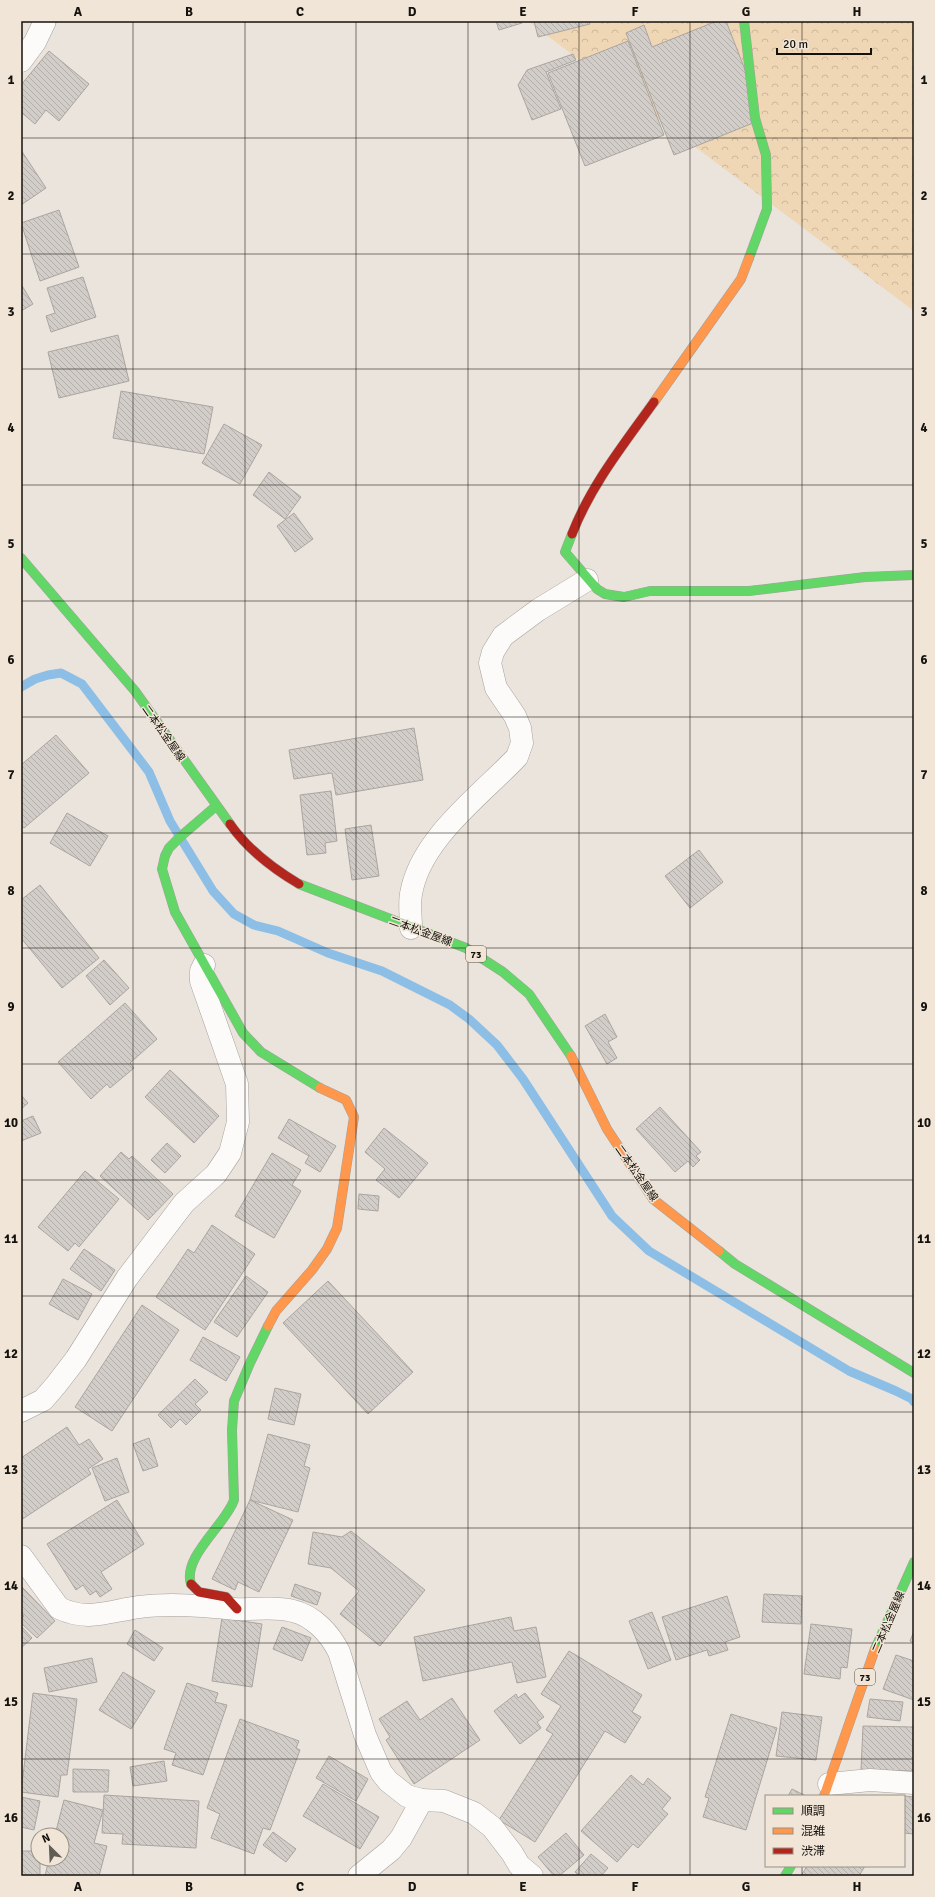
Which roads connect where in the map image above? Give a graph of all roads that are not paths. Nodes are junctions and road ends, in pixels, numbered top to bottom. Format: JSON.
{"nodes":[{"id":1,"x":45,"y":21,"type":"edge"},
{"id":2,"x":744,"y":21,"type":"edge"},
{"id":3,"x":21,"y":61,"type":"edge"},
{"id":4,"x":21,"y":558,"type":"edge"},
{"id":5,"x":914,"y":575,"type":"edge"},
{"id":6,"x":587,"y":580,"type":"junction"},
{"id":7,"x":216,"y":806,"type":"junction"},
{"id":8,"x":411,"y":928,"type":"junction"},
{"id":9,"x":204,"y":965,"type":"junction"},
{"id":10,"x":914,"y":1373,"type":"edge"},
{"id":11,"x":21,"y":1411,"type":"edge"},
{"id":12,"x":21,"y":1556,"type":"edge"},
{"id":13,"x":914,"y":1562,"type":"edge"},
{"id":14,"x":237,"y":1609,"type":"junction"},
{"id":15,"x":914,"y":1783,"type":"edge"},
{"id":16,"x":827,"y":1790,"type":"edge"},
{"id":17,"x":422,"y":1800,"type":"junction"},
{"id":18,"x":790,"y":1867,"type":"edge"},
{"id":19,"x":359,"y":1876,"type":"edge"},
{"id":20,"x":532,"y":1876,"type":"edge"},
{"id":21,"x":786,"y":1876,"type":"edge"}],
"edges":[{"from":1,"to":3,"type":"street"},
{"from":2,"to":6,"type":"street"},
{"from":4,"to":7,"type":"street","name":"二本松金屋線","number":"73"},
{"from":5,"to":6,"type":"street"},
{"from":6,"to":8,"type":"street"},
{"from":7,"to":8,"type":"street","name":"二本松金屋線","number":"73"},
{"from":7,"to":9,"type":"street"},
{"from":8,"to":10,"type":"street","name":"二本松金屋線","number":"73"},
{"from":9,"to":11,"type":"street"},
{"from":9,"to":14,"type":"street"},
{"from":12,"to":14,"type":"street"},
{"from":13,"to":16,"type":"street","name":"二本松金屋線","number":"73"},
{"from":14,"to":17,"type":"street"},
{"from":15,"to":16,"type":"street"},
{"from":17,"to":19,"type":"street"},
{"from":17,"to":20,"type":"street"},
{"from":18,"to":21,"type":"street"}]}
